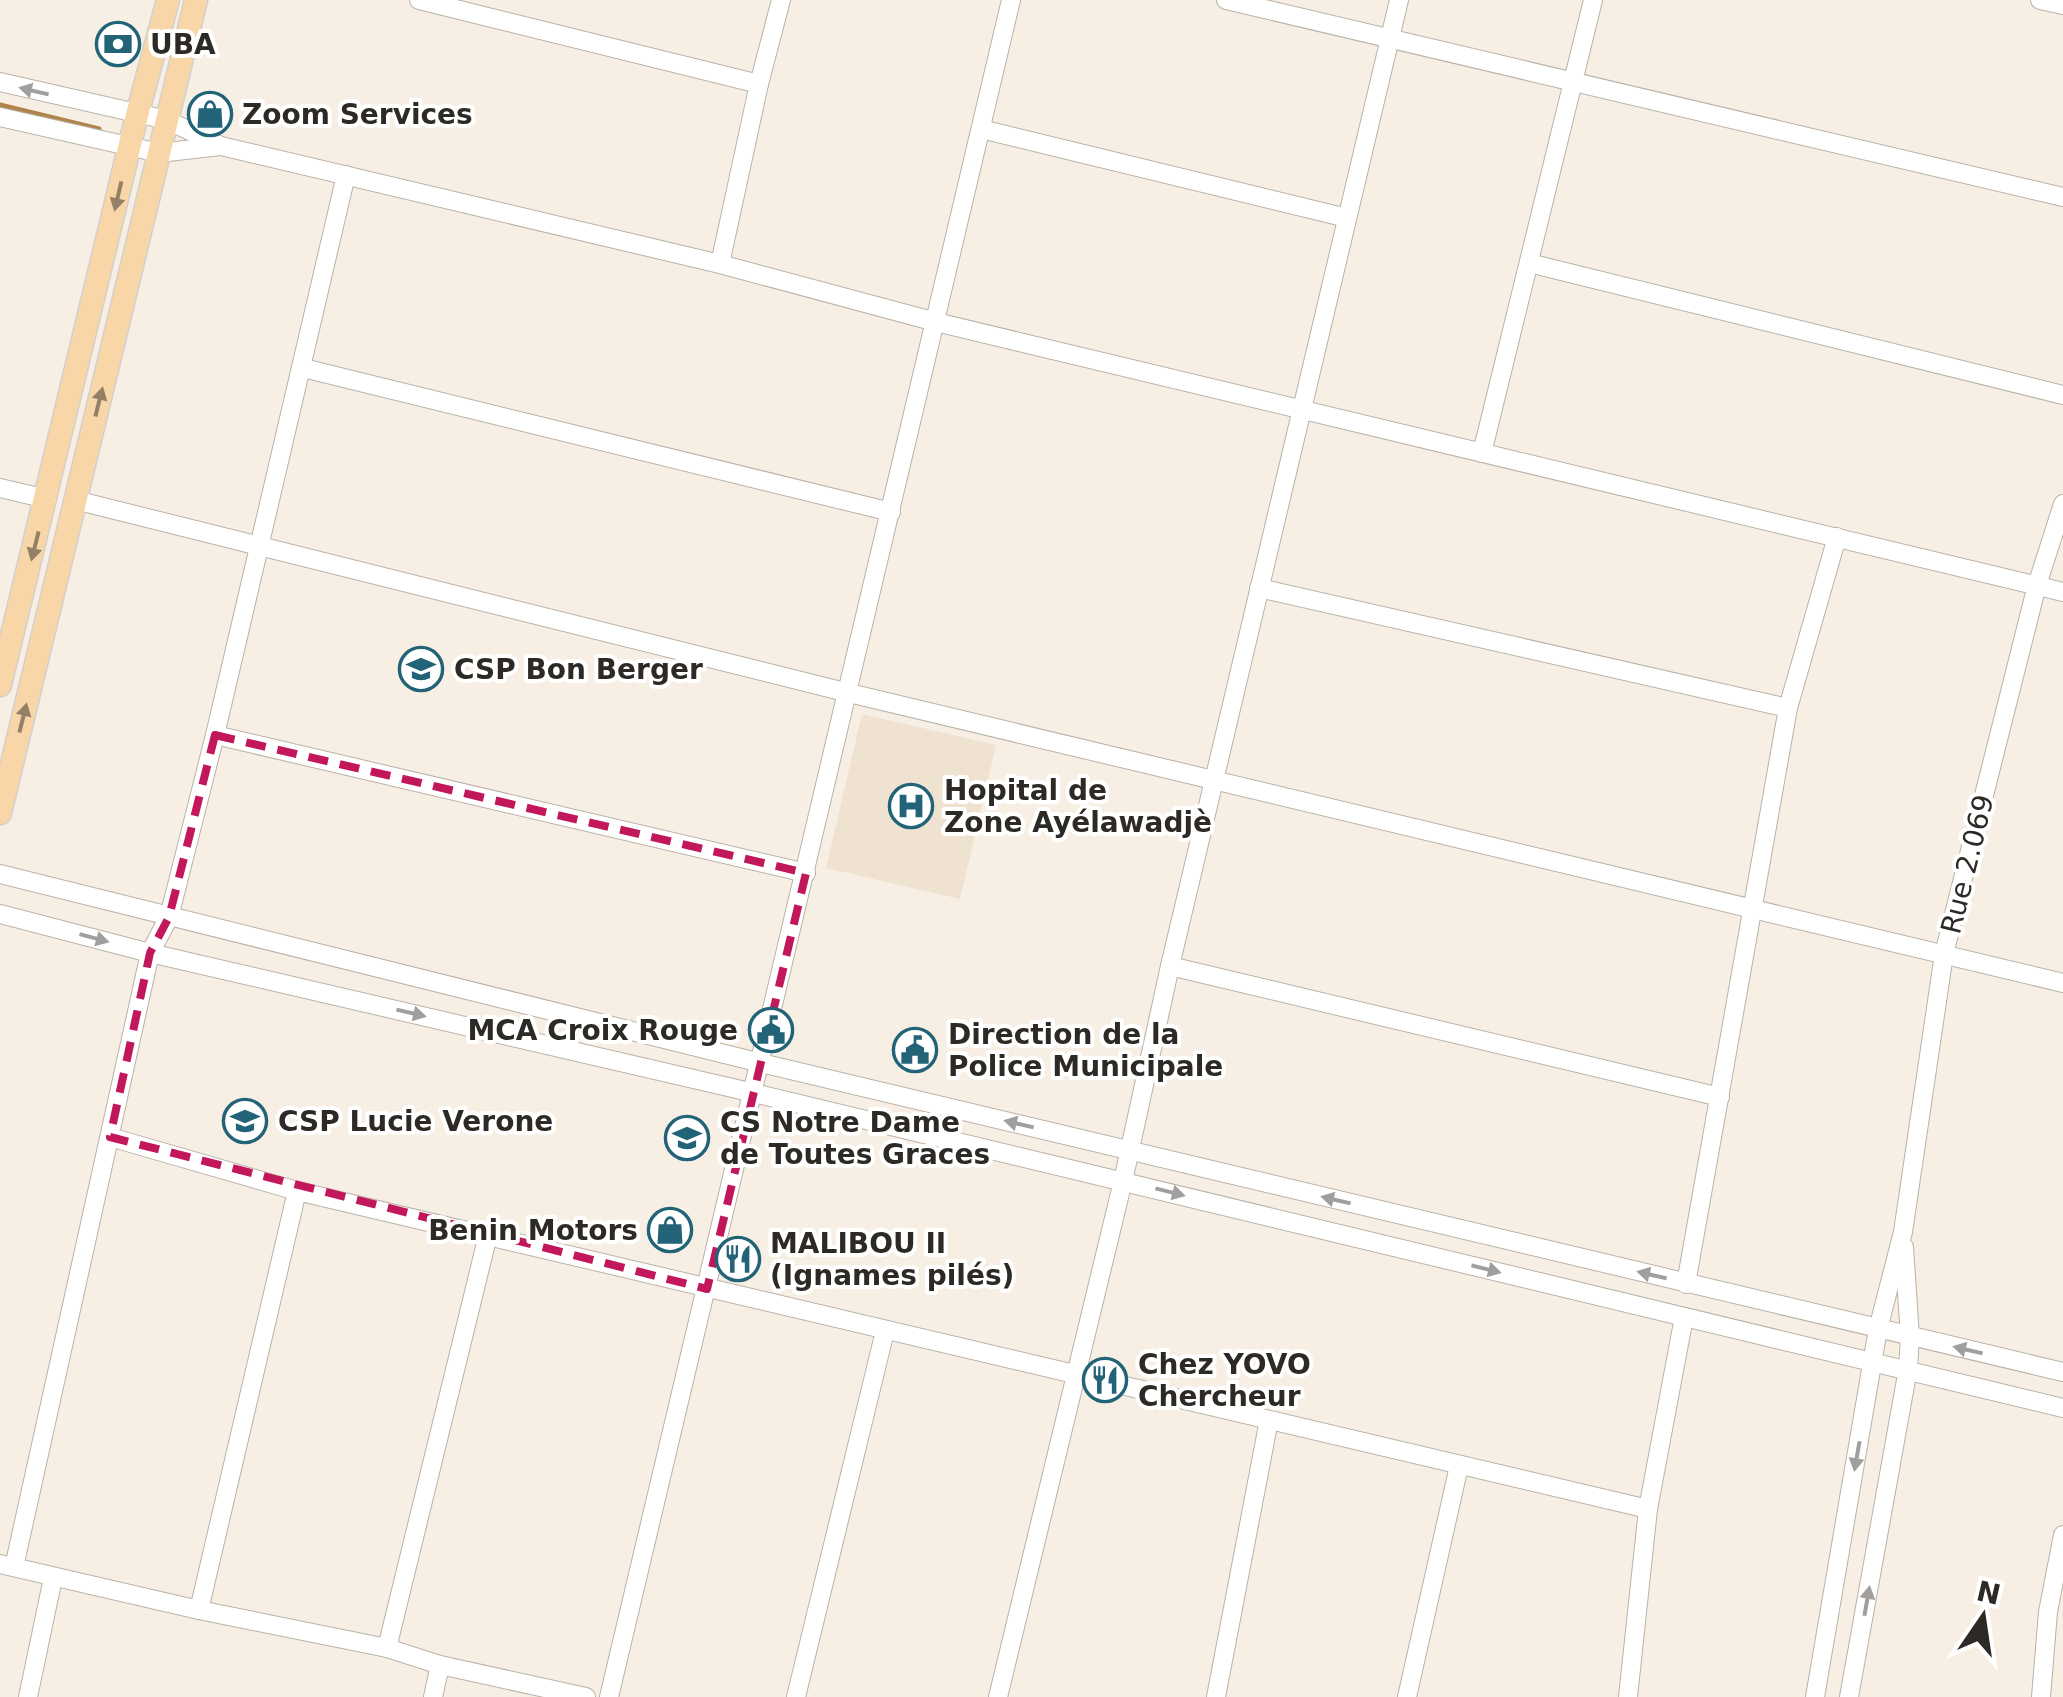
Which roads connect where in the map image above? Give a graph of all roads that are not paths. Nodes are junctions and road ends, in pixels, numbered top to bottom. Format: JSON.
{"nodes":[{"id":1,"x":168,"y":0,"type":"edge"},
{"id":2,"x":196,"y":0,"type":"edge"},
{"id":3,"x":418,"y":0,"type":"edge"},
{"id":4,"x":781,"y":0,"type":"edge"},
{"id":5,"x":1012,"y":0,"type":"edge"},
{"id":6,"x":1226,"y":0,"type":"edge"},
{"id":7,"x":1399,"y":0,"type":"edge"},
{"id":8,"x":1593,"y":0,"type":"edge"},
{"id":9,"x":2040,"y":0,"type":"edge"},
{"id":10,"x":2063,"y":5,"type":"edge"},
{"id":11,"x":1390,"y":39,"type":"junction"},
{"id":12,"x":0,"y":82,"type":"edge"},
{"id":13,"x":1573,"y":82,"type":"junction"},
{"id":14,"x":758,"y":84,"type":"junction"},
{"id":15,"x":136,"y":115,"type":"junction"},
{"id":16,"x":0,"y":117,"type":"edge"},
{"id":17,"x":167,"y":120,"type":"junction"},
{"id":18,"x":981,"y":129,"type":"junction"},
{"id":19,"x":130,"y":146,"type":"junction"},
{"id":20,"x":221,"y":146,"type":"junction"},
{"id":21,"x":159,"y":153,"type":"junction"},
{"id":22,"x":346,"y":175,"type":"junction"},
{"id":23,"x":2063,"y":198,"type":"edge"},
{"id":24,"x":1348,"y":218,"type":"junction"},
{"id":25,"x":1529,"y":263,"type":"junction"},
{"id":26,"x":720,"y":264,"type":"junction"},
{"id":27,"x":936,"y":322,"type":"junction"},
{"id":28,"x":302,"y":368,"type":"junction"},
{"id":29,"x":2063,"y":394,"type":"edge"},
{"id":30,"x":1302,"y":410,"type":"junction"},
{"id":31,"x":1482,"y":453,"type":"junction"},
{"id":32,"x":0,"y":488,"type":"edge"},
{"id":33,"x":46,"y":498,"type":"junction"},
{"id":34,"x":75,"y":500,"type":"junction"},
{"id":35,"x":2063,"y":504,"type":"edge"},
{"id":36,"x":891,"y":512,"type":"junction"},
{"id":37,"x":1836,"y":537,"type":"junction"},
{"id":38,"x":261,"y":546,"type":"junction"},
{"id":39,"x":2038,"y":585,"type":"junction"},
{"id":40,"x":1259,"y":588,"type":"junction"},
{"id":41,"x":2063,"y":592,"type":"edge"},
{"id":42,"x":0,"y":685,"type":"edge"},
{"id":43,"x":849,"y":692,"type":"junction"},
{"id":44,"x":1788,"y":708,"type":"junction"},
{"id":45,"x":215,"y":735,"type":"junction"},
{"id":46,"x":1214,"y":780,"type":"junction"},
{"id":47,"x":0,"y":813,"type":"edge"},
{"id":48,"x":806,"y":873,"type":"junction"},
{"id":49,"x":0,"y":874,"type":"edge"},
{"id":50,"x":1752,"y":909,"type":"junction"},
{"id":51,"x":0,"y":914,"type":"edge"},
{"id":52,"x":169,"y":917,"type":"junction"},
{"id":53,"x":150,"y":953,"type":"junction"},
{"id":54,"x":1944,"y":954,"type":"junction"},
{"id":55,"x":1170,"y":966,"type":"junction"},
{"id":56,"x":2063,"y":983,"type":"edge"},
{"id":57,"x":761,"y":1063,"type":"junction"},
{"id":58,"x":754,"y":1093,"type":"junction"},
{"id":59,"x":1720,"y":1098,"type":"junction"},
{"id":60,"x":110,"y":1137,"type":"junction"},
{"id":61,"x":1129,"y":1150,"type":"junction"},
{"id":62,"x":1123,"y":1181,"type":"junction"},
{"id":63,"x":297,"y":1191,"type":"junction"},
{"id":64,"x":1904,"y":1232,"type":"junction"},
{"id":65,"x":488,"y":1235,"type":"junction"},
{"id":66,"x":1686,"y":1284,"type":"junction"},
{"id":67,"x":706,"y":1289,"type":"junction"},
{"id":68,"x":1684,"y":1317,"type":"junction"},
{"id":69,"x":1878,"y":1329,"type":"junction"},
{"id":70,"x":885,"y":1331,"type":"junction"},
{"id":71,"x":1910,"y":1337,"type":"junction"},
{"id":72,"x":1873,"y":1360,"type":"junction"},
{"id":73,"x":1908,"y":1368,"type":"junction"},
{"id":74,"x":2063,"y":1372,"type":"edge"},
{"id":75,"x":1076,"y":1375,"type":"junction"},
{"id":76,"x":2063,"y":1408,"type":"edge"},
{"id":77,"x":1269,"y":1420,"type":"junction"},
{"id":78,"x":1459,"y":1466,"type":"junction"},
{"id":79,"x":1648,"y":1509,"type":"junction"},
{"id":80,"x":2063,"y":1535,"type":"edge"},
{"id":81,"x":7,"y":1565,"type":"edge"},
{"id":82,"x":52,"y":1578,"type":"junction"},
{"id":83,"x":200,"y":1610,"type":"junction"},
{"id":84,"x":2056,"y":1614,"type":"edge"},
{"id":85,"x":387,"y":1648,"type":"junction"},
{"id":86,"x":440,"y":1665,"type":"junction"},
{"id":87,"x":28,"y":1697,"type":"edge"},
{"id":88,"x":433,"y":1697,"type":"edge"},
{"id":89,"x":586,"y":1697,"type":"edge"},
{"id":90,"x":608,"y":1697,"type":"edge"},
{"id":91,"x":796,"y":1697,"type":"edge"},
{"id":92,"x":998,"y":1697,"type":"edge"},
{"id":93,"x":1216,"y":1697,"type":"edge"},
{"id":94,"x":1407,"y":1697,"type":"edge"},
{"id":95,"x":1628,"y":1697,"type":"edge"},
{"id":96,"x":1816,"y":1697,"type":"edge"},
{"id":97,"x":1850,"y":1697,"type":"edge"},
{"id":98,"x":2041,"y":1697,"type":"edge"}],
"edges":[{"from":1,"to":15,"type":"main road"},
{"from":2,"to":17,"type":"main road"},
{"from":3,"to":14,"type":"street"},
{"from":4,"to":14,"type":"street"},
{"from":5,"to":18,"type":"street"},
{"from":6,"to":11,"type":"street"},
{"from":7,"to":11,"type":"street"},
{"from":8,"to":13,"type":"street"},
{"from":9,"to":10,"type":"street"},
{"from":11,"to":13,"type":"street"},
{"from":11,"to":24,"type":"street"},
{"from":15,"to":12,"type":"street","one_way":true},
{"from":13,"to":23,"type":"street"},
{"from":13,"to":25,"type":"street"},
{"from":14,"to":26,"type":"street"},
{"from":15,"to":17,"type":"street"},
{"from":15,"to":19,"type":"main road"},
{"from":16,"to":19,"type":"street"},
{"from":17,"to":20,"type":"street"},
{"from":17,"to":21,"type":"main road"},
{"from":18,"to":24,"type":"street"},
{"from":18,"to":27,"type":"street"},
{"from":19,"to":21,"type":"street"},
{"from":19,"to":33,"type":"main road","one_way":true},
{"from":20,"to":21,"type":"street"},
{"from":20,"to":22,"type":"street"},
{"from":34,"to":21,"type":"main road","one_way":true},
{"from":22,"to":26,"type":"street"},
{"from":22,"to":28,"type":"street"},
{"from":24,"to":30,"type":"street"},
{"from":25,"to":29,"type":"street"},
{"from":25,"to":31,"type":"street"},
{"from":26,"to":27,"type":"street"},
{"from":27,"to":30,"type":"street"},
{"from":27,"to":36,"type":"street"},
{"from":28,"to":36,"type":"street"},
{"from":28,"to":38,"type":"street"},
{"from":30,"to":31,"type":"street"},
{"from":30,"to":40,"type":"street"},
{"from":31,"to":37,"type":"street"},
{"from":32,"to":33,"type":"street"},
{"from":33,"to":42,"type":"main road","one_way":true},
{"from":34,"to":38,"type":"street"},
{"from":47,"to":34,"type":"main road","one_way":true},
{"from":35,"to":39,"type":"street","name":"Rue 2.069"},
{"from":36,"to":43,"type":"street"},
{"from":37,"to":39,"type":"street"},
{"from":37,"to":44,"type":"street"},
{"from":38,"to":43,"type":"street"},
{"from":38,"to":45,"type":"street"},
{"from":39,"to":41,"type":"street"},
{"from":39,"to":54,"type":"street","name":"Rue 2.069"},
{"from":40,"to":44,"type":"street"},
{"from":40,"to":46,"type":"street"},
{"from":43,"to":46,"type":"street"},
{"from":43,"to":48,"type":"street"},
{"from":44,"to":50,"type":"street"},
{"from":45,"to":48,"type":"street"},
{"from":45,"to":52,"type":"street"},
{"from":46,"to":50,"type":"street"},
{"from":46,"to":55,"type":"street"},
{"from":48,"to":57,"type":"street"},
{"from":49,"to":52,"type":"street"},
{"from":50,"to":54,"type":"street"},
{"from":50,"to":59,"type":"street"},
{"from":51,"to":53,"type":"street","one_way":true},
{"from":52,"to":53,"type":"street"},
{"from":52,"to":57,"type":"street"},
{"from":53,"to":58,"type":"street","one_way":true},
{"from":53,"to":60,"type":"street"},
{"from":54,"to":56,"type":"street"},
{"from":54,"to":64,"type":"street","name":"Rue 2.069"},
{"from":55,"to":59,"type":"street"},
{"from":55,"to":61,"type":"street"},
{"from":57,"to":58,"type":"street"},
{"from":61,"to":57,"type":"street","one_way":true},
{"from":58,"to":62,"type":"street"},
{"from":58,"to":67,"type":"street"},
{"from":59,"to":66,"type":"street"},
{"from":60,"to":63,"type":"street"},
{"from":60,"to":81,"type":"street"},
{"from":61,"to":62,"type":"street"},
{"from":66,"to":61,"type":"street","one_way":true},
{"from":62,"to":68,"type":"street","one_way":true},
{"from":62,"to":75,"type":"street"},
{"from":63,"to":65,"type":"street"},
{"from":63,"to":83,"type":"street"},
{"from":64,"to":69,"type":"street"},
{"from":64,"to":71,"type":"street"},
{"from":65,"to":67,"type":"street"},
{"from":65,"to":85,"type":"street"},
{"from":66,"to":69,"type":"street"},
{"from":67,"to":70,"type":"street"},
{"from":67,"to":90,"type":"street"},
{"from":68,"to":72,"type":"street"},
{"from":68,"to":79,"type":"street"},
{"from":69,"to":71,"type":"street"},
{"from":69,"to":72,"type":"street"},
{"from":70,"to":75,"type":"street"},
{"from":70,"to":91,"type":"street"},
{"from":71,"to":73,"type":"street"},
{"from":74,"to":71,"type":"street","one_way":true},
{"from":72,"to":73,"type":"street"},
{"from":72,"to":96,"type":"street","one_way":true},
{"from":73,"to":76,"type":"street"},
{"from":97,"to":73,"type":"street","one_way":true},
{"from":75,"to":77,"type":"street"},
{"from":75,"to":92,"type":"street"},
{"from":77,"to":78,"type":"street"},
{"from":77,"to":93,"type":"street"},
{"from":78,"to":79,"type":"street"},
{"from":78,"to":94,"type":"street"},
{"from":79,"to":95,"type":"street"},
{"from":80,"to":84,"type":"street"},
{"from":81,"to":82,"type":"street"},
{"from":82,"to":83,"type":"street"},
{"from":82,"to":87,"type":"street"},
{"from":83,"to":85,"type":"street"},
{"from":84,"to":98,"type":"street"},
{"from":85,"to":86,"type":"street"},
{"from":86,"to":88,"type":"street"},
{"from":86,"to":89,"type":"street"}]}
